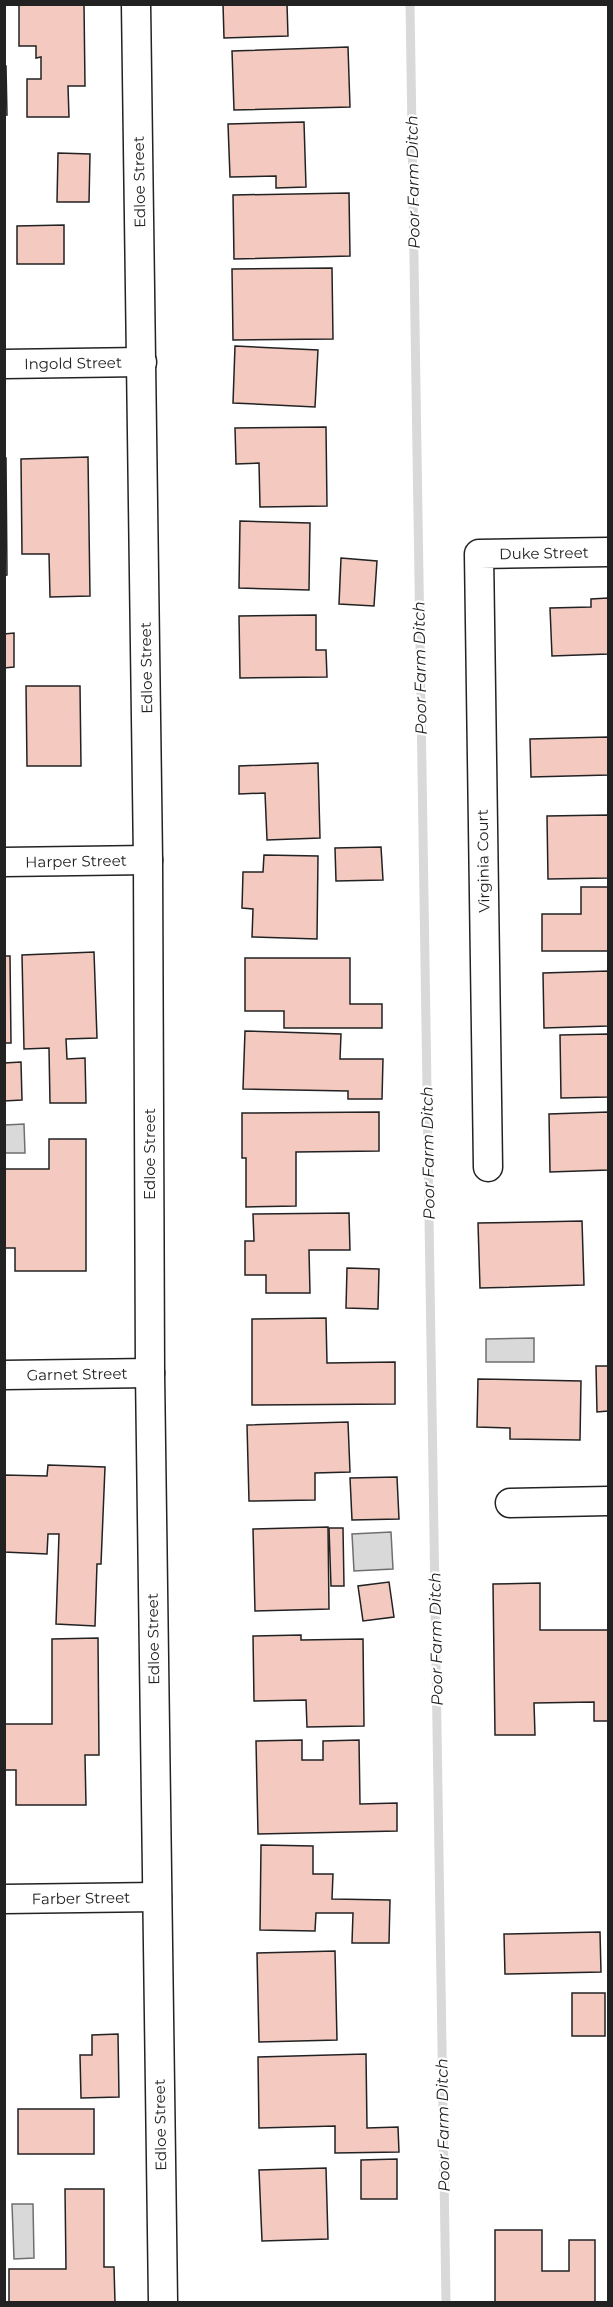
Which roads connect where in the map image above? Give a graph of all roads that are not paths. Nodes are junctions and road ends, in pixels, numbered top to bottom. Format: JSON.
{"nodes":[{"id":1,"x":136,"y":4,"type":"edge"},
{"id":2,"x":142,"y":362,"type":"junction"},
{"id":3,"x":4,"y":364,"type":"edge"},
{"id":4,"x":609,"y":552,"type":"edge"},
{"id":5,"x":479,"y":554,"type":"joint"},
{"id":6,"x":148,"y":860,"type":"junction"},
{"id":7,"x":4,"y":862,"type":"edge"},
{"id":8,"x":488,"y":1167,"type":"dead end"},
{"id":9,"x":150,"y":1373,"type":"junction"},
{"id":10,"x":4,"y":1375,"type":"edge"},
{"id":11,"x":609,"y":1502,"type":"edge"},
{"id":12,"x":510,"y":1503,"type":"dead end"},
{"id":13,"x":157,"y":1897,"type":"junction"},
{"id":14,"x":4,"y":1899,"type":"edge"},
{"id":15,"x":163,"y":2302,"type":"edge"}],
"edges":[{"from":1,"to":2,"type":"street","name":"Edloe Street"},
{"from":2,"to":3,"type":"street","name":"Ingold Street"},
{"from":2,"to":6,"type":"street","name":"Edloe Street"},
{"from":4,"to":5,"type":"street","name":"Duke Street"},
{"from":5,"to":8,"type":"street","name":"Virginia Court"},
{"from":6,"to":7,"type":"street","name":"Harper Street"},
{"from":6,"to":9,"type":"street","name":"Edloe Street"},
{"from":9,"to":10,"type":"street","name":"Garnet Street"},
{"from":9,"to":13,"type":"street","name":"Edloe Street"},
{"from":11,"to":12,"type":"street"},
{"from":13,"to":14,"type":"street","name":"Farber Street"},
{"from":13,"to":15,"type":"street","name":"Edloe Street"}]}
